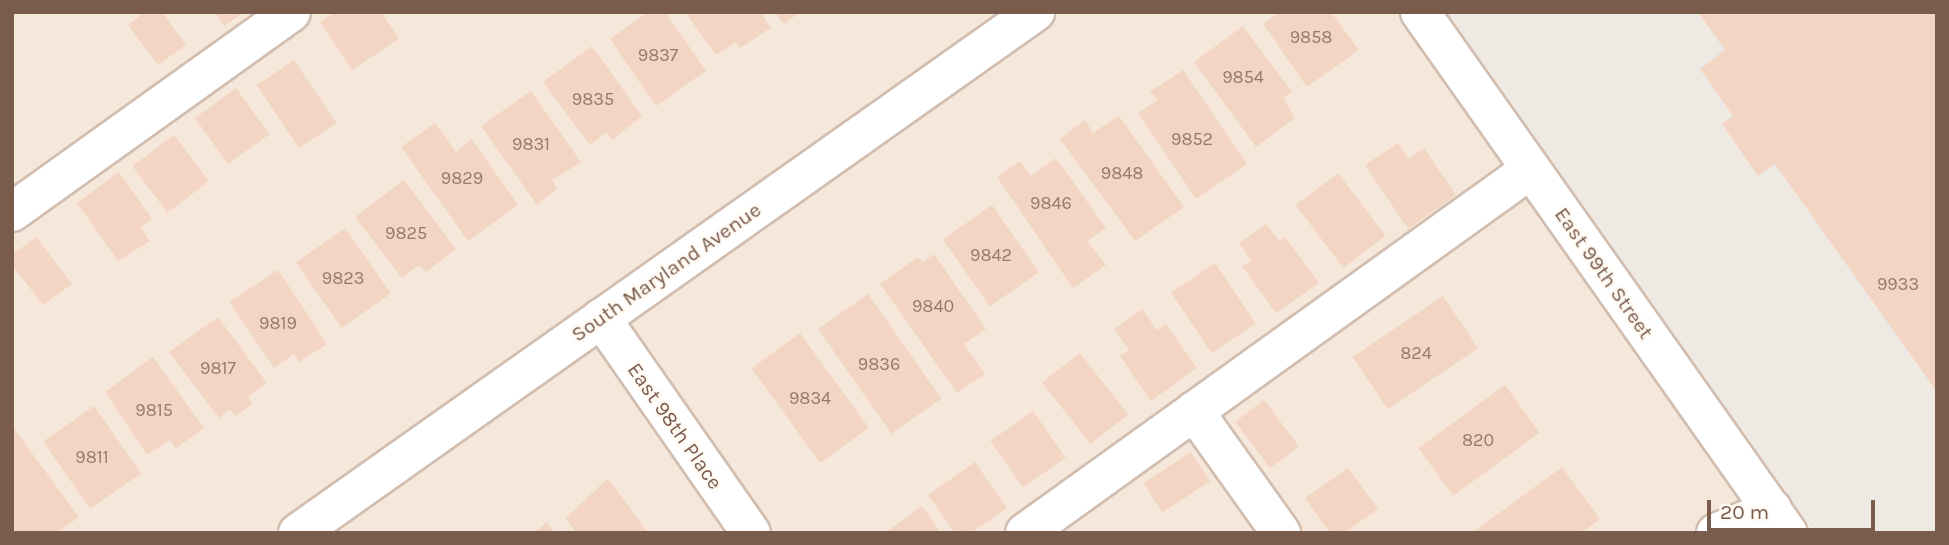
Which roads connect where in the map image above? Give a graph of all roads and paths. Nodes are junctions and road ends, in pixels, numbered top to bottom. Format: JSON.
{"nodes":[{"id":1,"x":292,"y":12,"type":"edge"},
{"id":2,"x":1035,"y":12,"type":"edge"},
{"id":3,"x":1420,"y":12,"type":"edge"},
{"id":4,"x":1531,"y":169,"type":"junction"},
{"id":5,"x":12,"y":212,"type":"edge"},
{"id":6,"x":601,"y":318,"type":"junction"},
{"id":7,"x":1194,"y":411,"type":"junction"},
{"id":8,"x":1780,"y":521,"type":"edge"},
{"id":9,"x":298,"y":533,"type":"edge"},
{"id":10,"x":751,"y":533,"type":"edge"},
{"id":11,"x":1025,"y":533,"type":"edge"},
{"id":12,"x":1281,"y":533,"type":"edge"},
{"id":13,"x":1716,"y":533,"type":"edge"}],
"edges":[{"from":1,"to":5,"type":"street"},
{"from":2,"to":6,"type":"street","name":"South Maryland Avenue"},
{"from":3,"to":4,"type":"street","name":"East 99th Street"},
{"from":4,"to":7,"type":"street"},
{"from":4,"to":8,"type":"street","name":"East 99th Street"},
{"from":6,"to":9,"type":"street","name":"South Maryland Avenue"},
{"from":6,"to":10,"type":"street","name":"East 98th Place"},
{"from":7,"to":11,"type":"street"},
{"from":7,"to":12,"type":"street"},
{"from":8,"to":13,"type":"street"}]}
